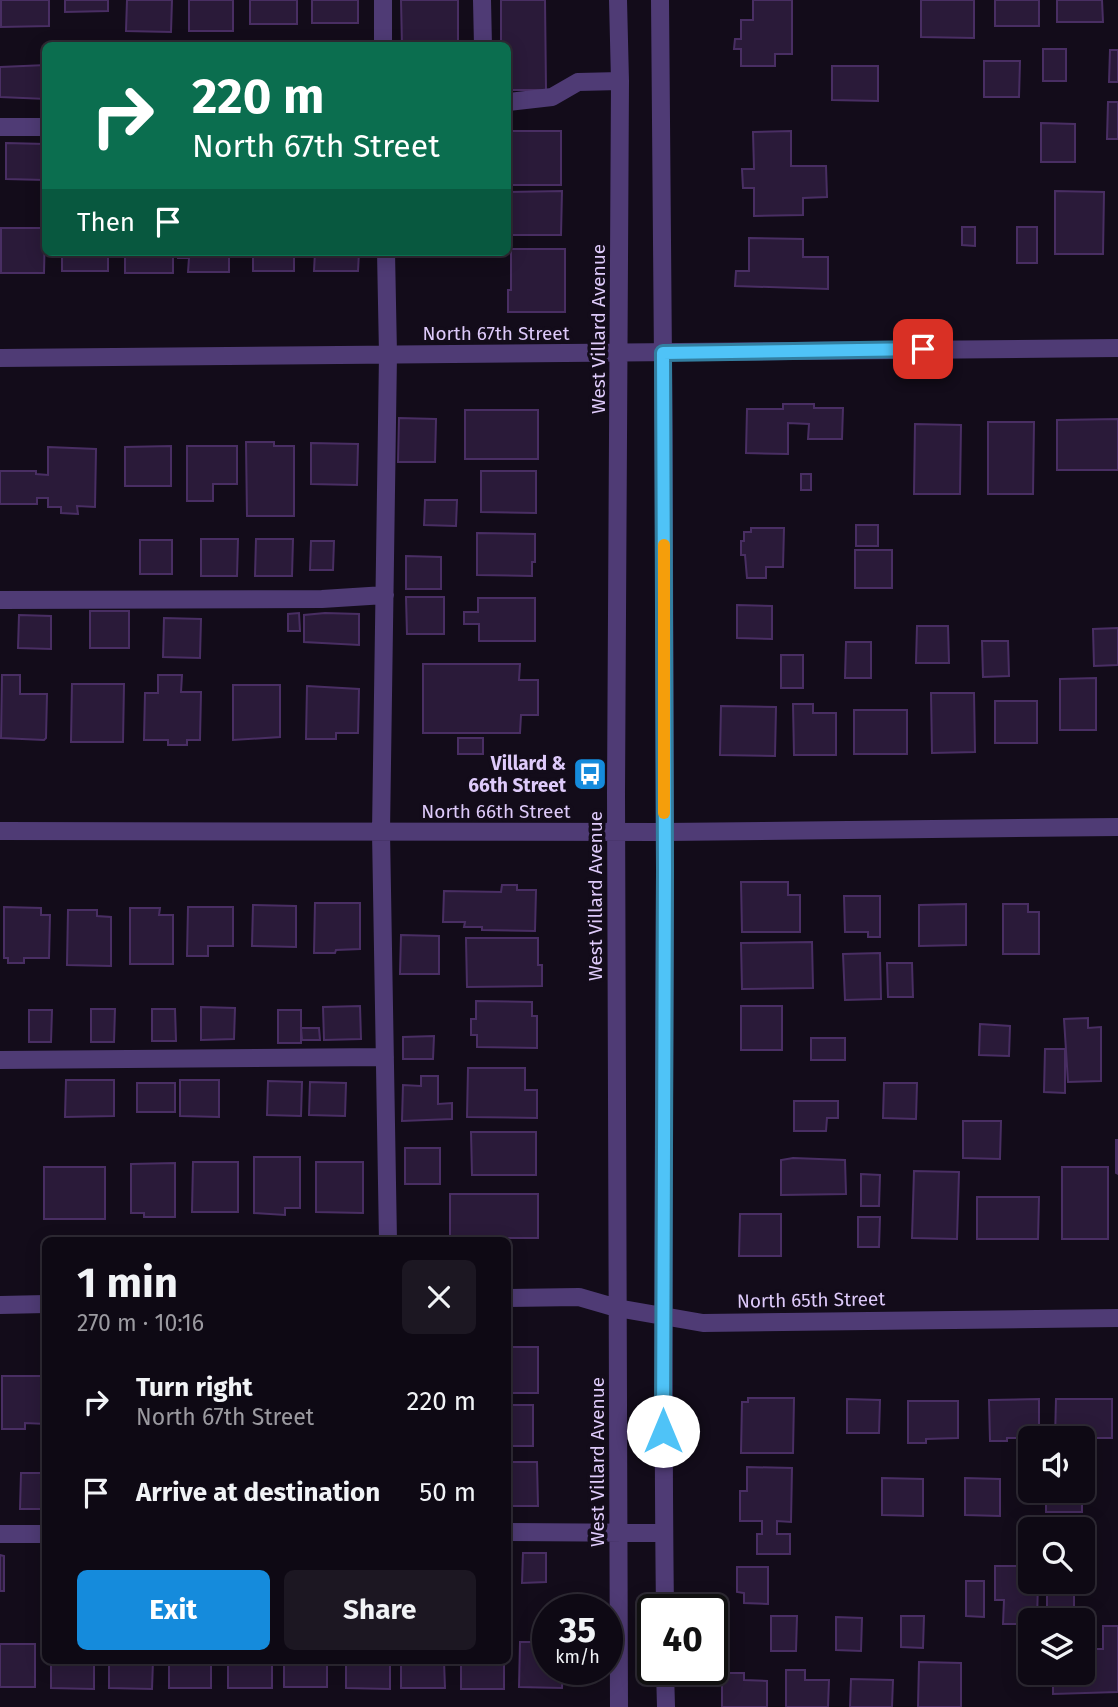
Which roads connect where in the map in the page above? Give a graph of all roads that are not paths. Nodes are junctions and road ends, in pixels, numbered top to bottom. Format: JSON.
{"nodes":[{"id":1,"x":383,"y":0,"type":"edge"},
{"id":2,"x":482,"y":0,"type":"edge"},
{"id":3,"x":618,"y":0,"type":"edge"},
{"id":4,"x":660,"y":0,"type":"edge"},
{"id":5,"x":383,"y":42,"type":"edge"},
{"id":6,"x":483,"y":42,"type":"edge"},
{"id":7,"x":620,"y":81,"type":"junction"},
{"id":8,"x":511,"y":102,"type":"edge"},
{"id":9,"x":0,"y":127,"type":"edge"},
{"id":10,"x":42,"y":127,"type":"edge"},
{"id":11,"x":386,"y":256,"type":"edge"},
{"id":12,"x":1118,"y":348,"type":"edge"},
{"id":13,"x":663,"y":353,"type":"junction"},
{"id":14,"x":388,"y":354,"type":"junction"},
{"id":15,"x":619,"y":354,"type":"junction"},
{"id":16,"x":0,"y":358,"type":"edge"},
{"id":17,"x":384,"y":595,"type":"junction"},
{"id":18,"x":0,"y":600,"type":"edge"},
{"id":19,"x":1118,"y":827,"type":"edge"},
{"id":20,"x":0,"y":831,"type":"edge"},
{"id":21,"x":381,"y":832,"type":"junction"},
{"id":22,"x":617,"y":832,"type":"junction"},
{"id":23,"x":664,"y":832,"type":"junction"},
{"id":24,"x":385,"y":1057,"type":"junction"},
{"id":25,"x":0,"y":1060,"type":"edge"},
{"id":26,"x":388,"y":1237,"type":"edge"},
{"id":27,"x":511,"y":1298,"type":"edge"},
{"id":28,"x":0,"y":1304,"type":"edge"},
{"id":29,"x":42,"y":1304,"type":"edge"},
{"id":30,"x":617,"y":1308,"type":"junction"},
{"id":31,"x":662,"y":1316,"type":"junction"},
{"id":32,"x":1118,"y":1318,"type":"edge"},
{"id":33,"x":511,"y":1532,"type":"edge"},
{"id":34,"x":617,"y":1533,"type":"junction"},
{"id":35,"x":664,"y":1533,"type":"junction"},
{"id":36,"x":0,"y":1534,"type":"edge"},
{"id":37,"x":42,"y":1534,"type":"edge"},
{"id":38,"x":665,"y":1594,"type":"edge"},
{"id":39,"x":665,"y":1685,"type":"edge"},
{"id":40,"x":619,"y":1707,"type":"edge"},
{"id":41,"x":666,"y":1707,"type":"edge"}],
"edges":[{"from":1,"to":5,"type":"street"},
{"from":2,"to":6,"type":"street"},
{"from":3,"to":7,"type":"street","name":"West Villard Avenue"},
{"from":4,"to":13,"type":"street"},
{"from":7,"to":8,"type":"street"},
{"from":7,"to":15,"type":"street","name":"West Villard Avenue"},
{"from":9,"to":10,"type":"street"},
{"from":11,"to":14,"type":"street"},
{"from":12,"to":13,"type":"street","name":"North 67th Street"},
{"from":13,"to":15,"type":"street","name":"North 67th Street"},
{"from":13,"to":23,"type":"street"},
{"from":14,"to":15,"type":"street","name":"North 67th Street"},
{"from":14,"to":16,"type":"street","name":"North 67th Street"},
{"from":14,"to":17,"type":"street"},
{"from":15,"to":22,"type":"street","name":"West Villard Avenue"},
{"from":17,"to":18,"type":"street"},
{"from":17,"to":21,"type":"street"},
{"from":19,"to":23,"type":"street","name":"North 66th Street"},
{"from":20,"to":21,"type":"street","name":"North 66th Street"},
{"from":21,"to":22,"type":"street","name":"North 66th Street"},
{"from":21,"to":24,"type":"street"},
{"from":22,"to":23,"type":"street","name":"North 66th Street"},
{"from":22,"to":30,"type":"street","name":"West Villard Avenue"},
{"from":23,"to":31,"type":"street"},
{"from":24,"to":25,"type":"street"},
{"from":24,"to":26,"type":"street"},
{"from":27,"to":30,"type":"street","name":"North 65th Street"},
{"from":28,"to":29,"type":"street"},
{"from":30,"to":31,"type":"street","name":"North 65th Street"},
{"from":30,"to":34,"type":"street","name":"West Villard Avenue"},
{"from":31,"to":32,"type":"street","name":"North 65th Street"},
{"from":31,"to":35,"type":"street"},
{"from":33,"to":34,"type":"street"},
{"from":34,"to":35,"type":"street"},
{"from":34,"to":40,"type":"street","name":"West Villard Avenue"},
{"from":35,"to":38,"type":"street"},
{"from":36,"to":37,"type":"street"},
{"from":39,"to":41,"type":"street"}]}
